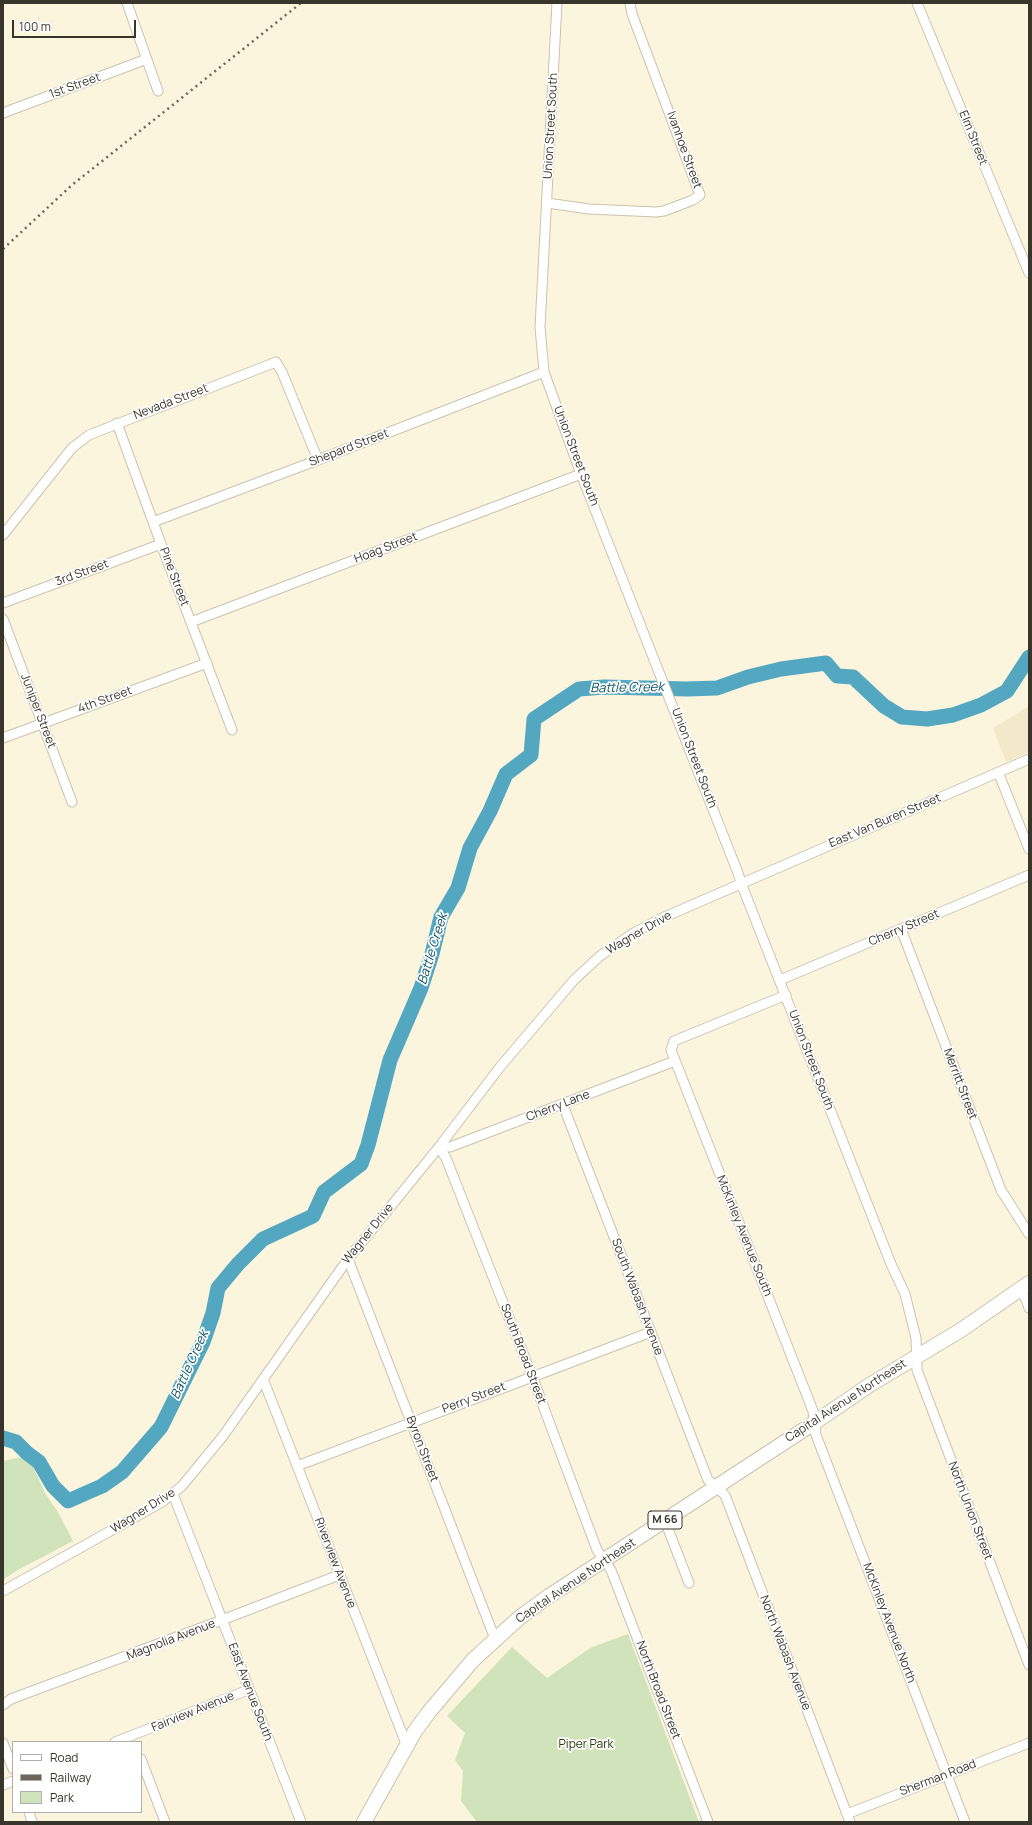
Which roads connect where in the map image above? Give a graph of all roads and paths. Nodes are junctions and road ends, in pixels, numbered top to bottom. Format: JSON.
{"nodes":[{"id":1,"x":127,"y":3,"type":"edge"},
{"id":2,"x":557,"y":3,"type":"edge"},
{"id":3,"x":630,"y":3,"type":"edge"},
{"id":4,"x":917,"y":3,"type":"edge"},
{"id":5,"x":147,"y":60,"type":"junction"},
{"id":6,"x":158,"y":91,"type":"dead end"},
{"id":7,"x":3,"y":113,"type":"edge"},
{"id":8,"x":547,"y":203,"type":"junction"},
{"id":9,"x":1029,"y":273,"type":"edge"},
{"id":10,"x":544,"y":372,"type":"junction"},
{"id":11,"x":118,"y":423,"type":"junction"},
{"id":12,"x":318,"y":460,"type":"junction"},
{"id":13,"x":581,"y":474,"type":"junction"},
{"id":14,"x":153,"y":522,"type":"junction"},
{"id":15,"x":3,"y":535,"type":"edge"},
{"id":16,"x":161,"y":544,"type":"junction"},
{"id":17,"x":3,"y":603,"type":"edge"},
{"id":18,"x":3,"y":619,"type":"edge"},
{"id":19,"x":191,"y":622,"type":"junction"},
{"id":20,"x":207,"y":663,"type":"junction"},
{"id":21,"x":43,"y":723,"type":"junction"},
{"id":22,"x":232,"y":730,"type":"dead end"},
{"id":23,"x":3,"y":738,"type":"edge"},
{"id":24,"x":1029,"y":759,"type":"edge"},
{"id":25,"x":998,"y":772,"type":"junction"},
{"id":26,"x":72,"y":802,"type":"dead end"},
{"id":27,"x":1029,"y":849,"type":"edge"},
{"id":28,"x":1029,"y":875,"type":"edge"},
{"id":29,"x":741,"y":883,"type":"junction"},
{"id":30,"x":901,"y":929,"type":"junction"},
{"id":31,"x":780,"y":980,"type":"junction"},
{"id":32,"x":786,"y":995,"type":"junction"},
{"id":33,"x":675,"y":1061,"type":"junction"},
{"id":34,"x":563,"y":1105,"type":"junction"},
{"id":35,"x":439,"y":1147,"type":"junction"},
{"id":36,"x":1029,"y":1234,"type":"edge"},
{"id":37,"x":348,"y":1259,"type":"junction"},
{"id":38,"x":1024,"y":1286,"type":"edge"},
{"id":39,"x":1029,"y":1308,"type":"edge"},
{"id":40,"x":651,"y":1332,"type":"junction"},
{"id":41,"x":916,"y":1356,"type":"junction"},
{"id":42,"x":532,"y":1376,"type":"junction"},
{"id":43,"x":263,"y":1379,"type":"junction"},
{"id":44,"x":412,"y":1423,"type":"junction"},
{"id":45,"x":814,"y":1423,"type":"junction"},
{"id":46,"x":297,"y":1466,"type":"junction"},
{"id":47,"x":716,"y":1487,"type":"junction"},
{"id":48,"x":173,"y":1494,"type":"junction"},
{"id":49,"x":665,"y":1520,"type":"junction"},
{"id":50,"x":604,"y":1560,"type":"junction"},
{"id":51,"x":339,"y":1575,"type":"junction"},
{"id":52,"x":689,"y":1583,"type":"dead end"},
{"id":53,"x":3,"y":1591,"type":"edge"},
{"id":54,"x":222,"y":1620,"type":"junction"},
{"id":55,"x":495,"y":1639,"type":"junction"},
{"id":56,"x":1029,"y":1665,"type":"edge"},
{"id":57,"x":248,"y":1690,"type":"junction"},
{"id":58,"x":3,"y":1705,"type":"edge"},
{"id":59,"x":134,"y":1739,"type":"edge"},
{"id":60,"x":122,"y":1741,"type":"edge"},
{"id":61,"x":3,"y":1743,"type":"edge"},
{"id":62,"x":1029,"y":1743,"type":"edge"},
{"id":63,"x":407,"y":1746,"type":"junction"},
{"id":64,"x":142,"y":1762,"type":"edge"},
{"id":65,"x":12,"y":1767,"type":"edge"},
{"id":66,"x":947,"y":1775,"type":"junction"},
{"id":67,"x":848,"y":1818,"type":"edge"},
{"id":68,"x":367,"y":1821,"type":"edge"},
{"id":69,"x":164,"y":1822,"type":"edge"},
{"id":70,"x":301,"y":1822,"type":"edge"},
{"id":71,"x":708,"y":1822,"type":"edge"},
{"id":72,"x":965,"y":1822,"type":"edge"}],
"edges":[{"from":1,"to":5,"type":"street"},
{"from":2,"to":8,"type":"street","name":"Union Street South"},
{"from":3,"to":8,"type":"street","name":"Ivanhoe Street"},
{"from":4,"to":9,"type":"street","name":"Elm Street"},
{"from":5,"to":6,"type":"street"},
{"from":5,"to":7,"type":"street","name":"1st Street"},
{"from":8,"to":10,"type":"street","name":"Union Street South"},
{"from":10,"to":12,"type":"street","name":"Shepard Street"},
{"from":10,"to":13,"type":"street","name":"Union Street South"},
{"from":11,"to":12,"type":"street","name":"Nevada Street"},
{"from":11,"to":14,"type":"street","name":"Pine Street"},
{"from":11,"to":15,"type":"street","name":"Nevada Street"},
{"from":12,"to":14,"type":"street","name":"Shepard Street"},
{"from":13,"to":19,"type":"street","name":"Hoag Street"},
{"from":13,"to":29,"type":"street","name":"Union Street South"},
{"from":14,"to":16,"type":"street","name":"Pine Street"},
{"from":16,"to":17,"type":"street","name":"3rd Street"},
{"from":16,"to":19,"type":"street","name":"Pine Street"},
{"from":18,"to":21,"type":"street","name":"Juniper Street"},
{"from":19,"to":20,"type":"street","name":"Pine Street"},
{"from":20,"to":21,"type":"street","name":"4th Street"},
{"from":20,"to":22,"type":"street","name":"Pine Street"},
{"from":21,"to":23,"type":"street","name":"4th Street"},
{"from":21,"to":26,"type":"street","name":"Juniper Street"},
{"from":24,"to":25,"type":"street","name":"East Van Buren Street"},
{"from":25,"to":27,"type":"street"},
{"from":25,"to":29,"type":"street","name":"East Van Buren Street"},
{"from":28,"to":30,"type":"street","name":"Cherry Street"},
{"from":29,"to":31,"type":"street","name":"Union Street South"},
{"from":29,"to":35,"type":"street","name":"Wagner Drive"},
{"from":30,"to":31,"type":"street","name":"Cherry Street"},
{"from":30,"to":36,"type":"street","name":"Merritt Street"},
{"from":31,"to":32,"type":"street","name":"Union Street South"},
{"from":32,"to":33,"type":"street","name":"McKinley Avenue South"},
{"from":32,"to":41,"type":"street","name":"Union Street South"},
{"from":33,"to":34,"type":"street","name":"Cherry Lane"},
{"from":33,"to":45,"type":"street","name":"McKinley Avenue South"},
{"from":34,"to":35,"type":"street","name":"Cherry Lane"},
{"from":34,"to":40,"type":"street","name":"South Wabash Avenue"},
{"from":35,"to":37,"type":"street","name":"Wagner Drive"},
{"from":35,"to":42,"type":"street","name":"South Broad Street"},
{"from":37,"to":43,"type":"street","name":"Wagner Drive"},
{"from":37,"to":44,"type":"street","name":"Byron Street"},
{"from":38,"to":39,"type":"street"},
{"from":38,"to":41,"type":"main road","name":"Capital Avenue Northeast","number":"M 66"},
{"from":40,"to":42,"type":"street","name":"Perry Street"},
{"from":40,"to":47,"type":"street","name":"South Wabash Avenue"},
{"from":41,"to":45,"type":"main road","name":"Capital Avenue Northeast","number":"M 66"},
{"from":41,"to":56,"type":"street","name":"North Union Street"},
{"from":42,"to":44,"type":"street","name":"Perry Street"},
{"from":42,"to":50,"type":"street","name":"South Broad Street"},
{"from":43,"to":46,"type":"street","name":"Riverview Avenue"},
{"from":43,"to":48,"type":"street","name":"Wagner Drive"},
{"from":44,"to":46,"type":"street","name":"Perry Street"},
{"from":44,"to":55,"type":"street","name":"Byron Street"},
{"from":45,"to":47,"type":"main road","name":"Capital Avenue Northeast","number":"M 66"},
{"from":45,"to":66,"type":"street","name":"McKinley Avenue North"},
{"from":46,"to":51,"type":"street","name":"Riverview Avenue"},
{"from":47,"to":49,"type":"main road","name":"Capital Avenue Northeast","number":"M 66"},
{"from":47,"to":67,"type":"street","name":"North Wabash Avenue"},
{"from":48,"to":53,"type":"street","name":"Wagner Drive"},
{"from":48,"to":54,"type":"street","name":"East Avenue South"},
{"from":49,"to":50,"type":"main road","name":"Capital Avenue Northeast","number":"M 66"},
{"from":49,"to":52,"type":"street"},
{"from":50,"to":55,"type":"main road","name":"Capital Avenue Northeast","number":"M 66"},
{"from":50,"to":71,"type":"street","name":"North Broad Street"},
{"from":51,"to":54,"type":"street","name":"Magnolia Avenue"},
{"from":51,"to":63,"type":"street","name":"Riverview Avenue"},
{"from":54,"to":57,"type":"street","name":"East Avenue South"},
{"from":54,"to":58,"type":"street","name":"Magnolia Avenue"},
{"from":55,"to":63,"type":"main road","name":"Capital Avenue Northeast","number":"M 66"},
{"from":57,"to":59,"type":"street","name":"Fairview Avenue"},
{"from":57,"to":70,"type":"street","name":"East Avenue South"},
{"from":59,"to":60,"type":"street","name":"Fairview Avenue"},
{"from":61,"to":65,"type":"street"},
{"from":62,"to":66,"type":"street","name":"Sherman Road"},
{"from":63,"to":68,"type":"main road","name":"Capital Avenue Northeast","number":"M 66"},
{"from":64,"to":69,"type":"street"},
{"from":66,"to":67,"type":"street","name":"Sherman Road"},
{"from":66,"to":72,"type":"street","name":"McKinley Avenue North"}]}
